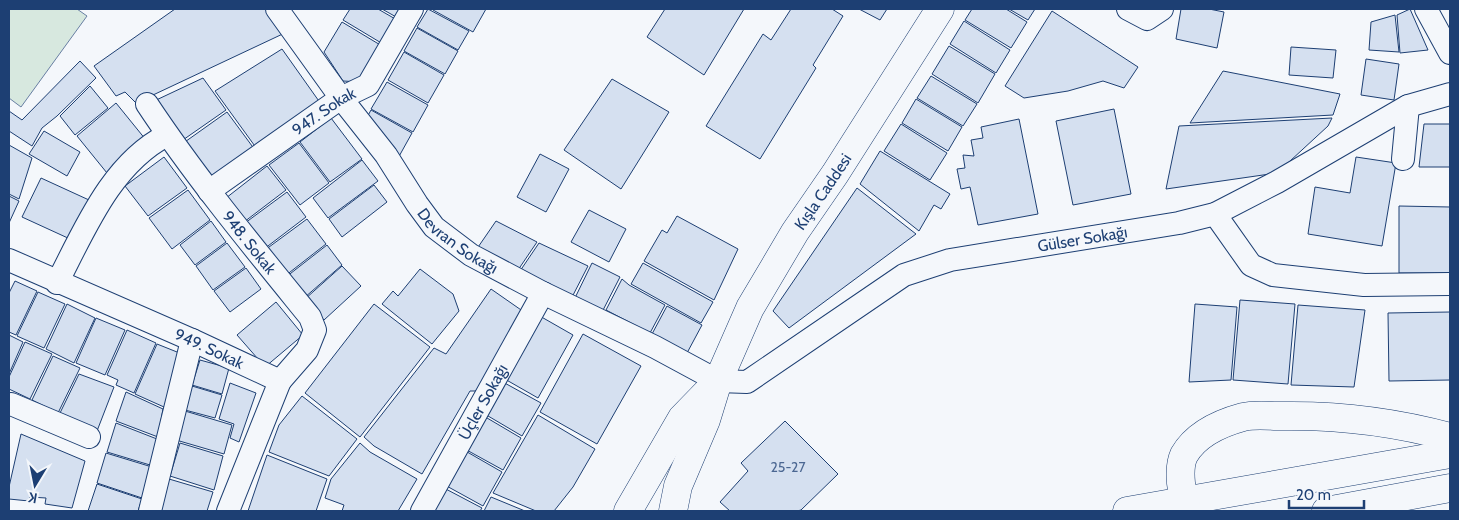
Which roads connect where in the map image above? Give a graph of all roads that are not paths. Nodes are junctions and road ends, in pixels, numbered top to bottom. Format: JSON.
{"nodes":[{"id":1,"x":277,"y":9,"type":"edge"},
{"id":2,"x":412,"y":9,"type":"edge"},
{"id":3,"x":940,"y":9,"type":"edge"},
{"id":4,"x":1128,"y":9,"type":"edge"},
{"id":5,"x":1162,"y":9,"type":"edge"},
{"id":6,"x":1426,"y":9,"type":"edge"},
{"id":7,"x":1449,"y":47,"type":"edge"},
{"id":8,"x":1450,"y":94,"type":"edge"},
{"id":9,"x":341,"y":98,"type":"junction"},
{"id":10,"x":147,"y":104,"type":"dead end"},
{"id":11,"x":1408,"y":106,"type":"junction"},
{"id":12,"x":168,"y":134,"type":"junction"},
{"id":13,"x":1403,"y":159,"type":"dead end"},
{"id":14,"x":209,"y":191,"type":"junction"},
{"id":15,"x":1215,"y":214,"type":"junction"},
{"id":16,"x":9,"y":260,"type":"edge"},
{"id":17,"x":57,"y":283,"type":"junction"},
{"id":18,"x":1450,"y":284,"type":"edge"},
{"id":19,"x":543,"y":293,"type":"junction"},
{"id":20,"x":192,"y":340,"type":"junction"},
{"id":21,"x":280,"y":381,"type":"junction"},
{"id":22,"x":718,"y":381,"type":"junction"},
{"id":23,"x":9,"y":409,"type":"edge"},
{"id":24,"x":89,"y":437,"type":"dead end"},
{"id":25,"x":1450,"y":437,"type":"edge"},
{"id":26,"x":1450,"y":454,"type":"edge"},
{"id":27,"x":1450,"y":488,"type":"edge"},
{"id":28,"x":1185,"y":506,"type":"edge"},
{"id":29,"x":150,"y":511,"type":"edge"},
{"id":30,"x":228,"y":511,"type":"edge"},
{"id":31,"x":422,"y":511,"type":"edge"},
{"id":32,"x":628,"y":511,"type":"edge"},
{"id":33,"x":673,"y":511,"type":"edge"},
{"id":34,"x":1127,"y":511,"type":"edge"},
{"id":35,"x":1326,"y":511,"type":"edge"}],
"edges":[{"from":1,"to":9,"type":"street","name":"Devran Sokağı"},
{"from":2,"to":9,"type":"street","name":"947. Sokak"},
{"from":3,"to":22,"type":"main road","name":"Kışla Caddesi"},
{"from":4,"to":5,"type":"street"},
{"from":6,"to":7,"type":"street"},
{"from":8,"to":11,"type":"street","name":"Gülser Sokağı"},
{"from":9,"to":14,"type":"street","name":"947. Sokak"},
{"from":9,"to":19,"type":"street","name":"Devran Sokağı"},
{"from":10,"to":12,"type":"street","name":"948. Sokak"},
{"from":11,"to":13,"type":"street"},
{"from":11,"to":15,"type":"street","name":"Gülser Sokağı"},
{"from":12,"to":14,"type":"street","name":"948. Sokak"},
{"from":12,"to":17,"type":"street"},
{"from":14,"to":21,"type":"street","name":"948. Sokak"},
{"from":15,"to":18,"type":"street"},
{"from":15,"to":22,"type":"street","name":"Gülser Sokağı"},
{"from":16,"to":17,"type":"street","name":"949. Sokak"},
{"from":17,"to":20,"type":"street","name":"949. Sokak"},
{"from":19,"to":22,"type":"street","name":"Devran Sokağı"},
{"from":19,"to":31,"type":"street","name":"Üçler Sokağı"},
{"from":20,"to":21,"type":"street","name":"949. Sokak"},
{"from":20,"to":29,"type":"street"},
{"from":21,"to":30,"type":"street"},
{"from":22,"to":32,"type":"main road","name":"Kışla Caddesi"},
{"from":22,"to":33,"type":"main road","name":"Kışla Caddesi"},
{"from":23,"to":24,"type":"street"},
{"from":25,"to":28,"type":"main road"},
{"from":26,"to":28,"type":"main road"},
{"from":27,"to":35,"type":"main road"},
{"from":28,"to":34,"type":"main road"}]}
